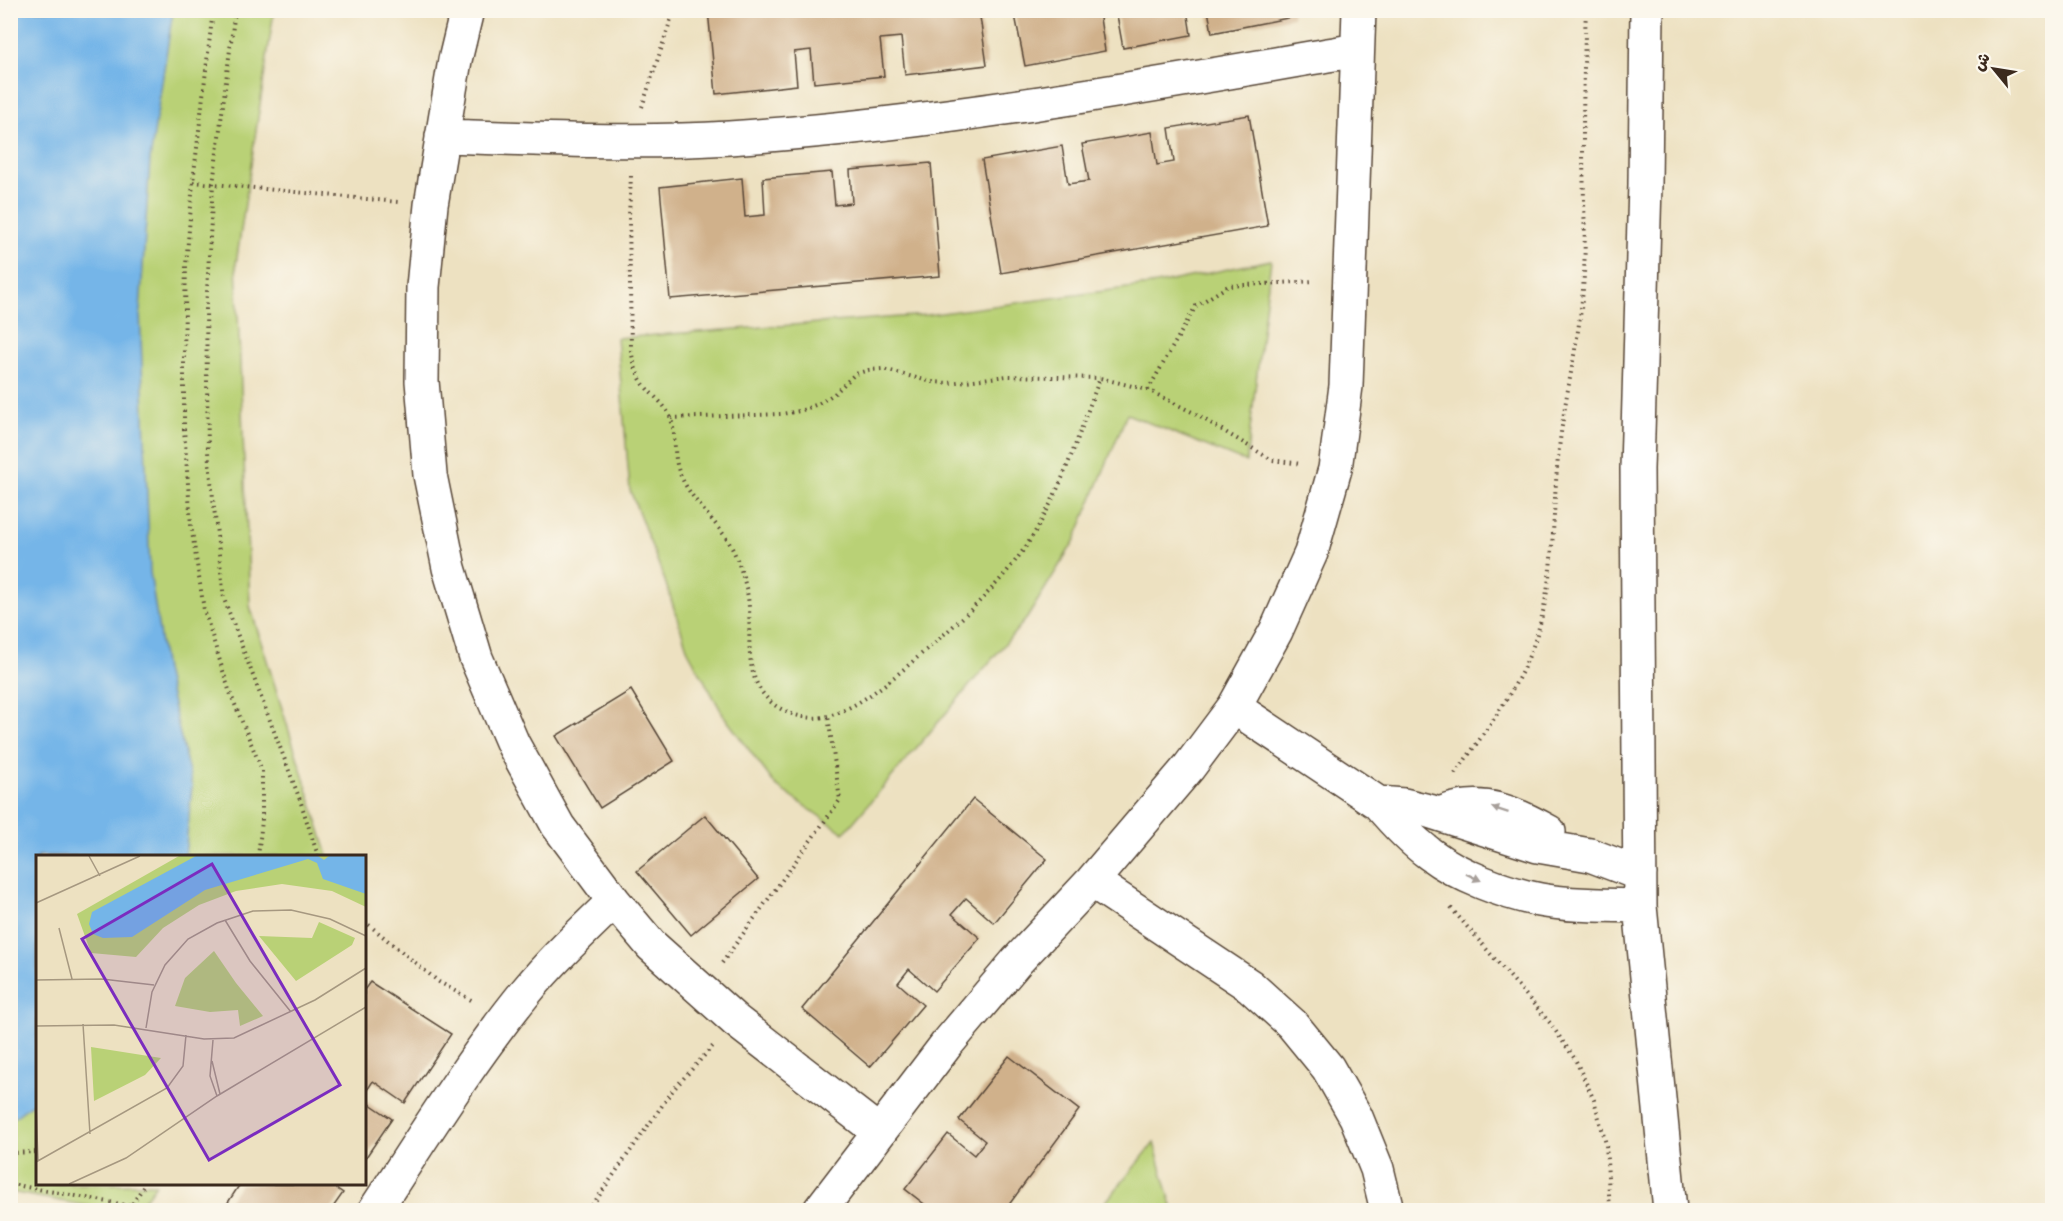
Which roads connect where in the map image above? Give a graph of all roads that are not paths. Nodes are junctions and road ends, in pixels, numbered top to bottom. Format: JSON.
{"nodes":[{"id":1,"x":466,"y":10,"type":"edge"},
{"id":2,"x":1359,"y":10,"type":"edge"},
{"id":3,"x":1647,"y":10,"type":"edge"},
{"id":4,"x":1357,"y":50,"type":"junction"},
{"id":5,"x":442,"y":136,"type":"junction"},
{"id":6,"x":1234,"y":707,"type":"junction"},
{"id":7,"x":1378,"y":803,"type":"junction"},
{"id":8,"x":1434,"y":813,"type":"junction"},
{"id":9,"x":1431,"y":855,"type":"junction"},
{"id":10,"x":1640,"y":874,"type":"junction"},
{"id":11,"x":1092,"y":881,"type":"junction"},
{"id":12,"x":614,"y":901,"type":"junction"},
{"id":13,"x":1640,"y":906,"type":"junction"},
{"id":14,"x":879,"y":1132,"type":"junction"},
{"id":15,"x":375,"y":1210,"type":"edge"},
{"id":16,"x":820,"y":1210,"type":"edge"},
{"id":17,"x":1387,"y":1210,"type":"edge"},
{"id":18,"x":1670,"y":1210,"type":"edge"}],
"edges":[{"from":1,"to":5,"type":"street"},
{"from":2,"to":4,"type":"street"},
{"from":3,"to":10,"type":"street"},
{"from":4,"to":5,"type":"street"},
{"from":4,"to":6,"type":"street"},
{"from":5,"to":12,"type":"street"},
{"from":6,"to":7,"type":"street"},
{"from":6,"to":11,"type":"street"},
{"from":7,"to":8,"type":"street"},
{"from":7,"to":9,"type":"street"},
{"from":8,"to":9,"type":"street"},
{"from":10,"to":8,"type":"street","one_way":true},
{"from":9,"to":13,"type":"street","one_way":true},
{"from":10,"to":13,"type":"street"},
{"from":11,"to":14,"type":"street"},
{"from":11,"to":17,"type":"street"},
{"from":12,"to":14,"type":"street"},
{"from":12,"to":15,"type":"street"},
{"from":13,"to":18,"type":"street"},
{"from":14,"to":16,"type":"street"}]}
